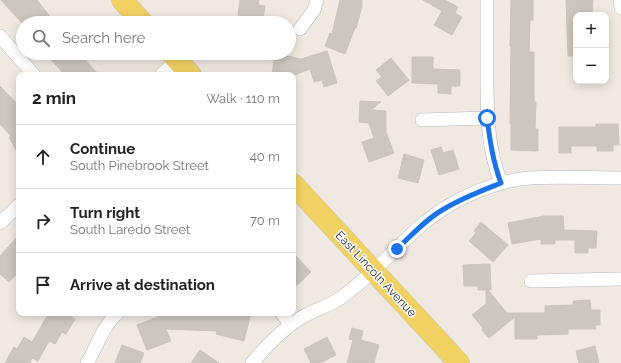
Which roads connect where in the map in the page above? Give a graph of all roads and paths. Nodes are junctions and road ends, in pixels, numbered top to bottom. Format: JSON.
{"nodes":[{"id":1,"x":122,"y":0,"type":"edge"},
{"id":2,"x":317,"y":0,"type":"edge"},
{"id":3,"x":487,"y":0,"type":"edge"},
{"id":4,"x":620,"y":0,"type":"edge"},
{"id":5,"x":621,"y":8,"type":"edge"},
{"id":6,"x":137,"y":16,"type":"edge"},
{"id":7,"x":300,"y":29,"type":"dead end"},
{"id":8,"x":0,"y":36,"type":"edge"},
{"id":9,"x":16,"y":54,"type":"edge"},
{"id":10,"x":21,"y":60,"type":"edge"},
{"id":11,"x":180,"y":63,"type":"edge"},
{"id":12,"x":31,"y":72,"type":"edge"},
{"id":13,"x":166,"y":72,"type":"edge"},
{"id":14,"x":487,"y":118,"type":"junction"},
{"id":15,"x":422,"y":120,"type":"dead end"},
{"id":16,"x":621,"y":178,"type":"edge"},
{"id":17,"x":501,"y":183,"type":"junction"},
{"id":18,"x":296,"y":187,"type":"edge"},
{"id":19,"x":16,"y":209,"type":"edge"},
{"id":20,"x":0,"y":223,"type":"edge"},
{"id":21,"x":374,"y":271,"type":"junction"},
{"id":22,"x":621,"y":279,"type":"edge"},
{"id":23,"x":532,"y":281,"type":"dead end"},
{"id":24,"x":116,"y":316,"type":"edge"},
{"id":25,"x":284,"y":316,"type":"edge"},
{"id":26,"x":290,"y":325,"type":"junction"},
{"id":27,"x":87,"y":363,"type":"edge"},
{"id":28,"x":252,"y":363,"type":"edge"},
{"id":29,"x":459,"y":363,"type":"edge"}],
"edges":[{"from":1,"to":6,"type":"main road"},
{"from":2,"to":7,"type":"street"},
{"from":3,"to":14,"type":"street"},
{"from":4,"to":5,"type":"street"},
{"from":8,"to":9,"type":"street"},
{"from":10,"to":12,"type":"street"},
{"from":11,"to":13,"type":"street"},
{"from":14,"to":15,"type":"street"},
{"from":14,"to":17,"type":"street"},
{"from":16,"to":17,"type":"street"},
{"from":17,"to":21,"type":"street"},
{"from":18,"to":21,"type":"main road","name":"East Lincoln Avenue"},
{"from":19,"to":20,"type":"street"},
{"from":21,"to":26,"type":"street"},
{"from":21,"to":29,"type":"main road","name":"East Lincoln Avenue"},
{"from":22,"to":23,"type":"street"},
{"from":24,"to":27,"type":"street"},
{"from":25,"to":26,"type":"street"},
{"from":26,"to":28,"type":"street"}]}
